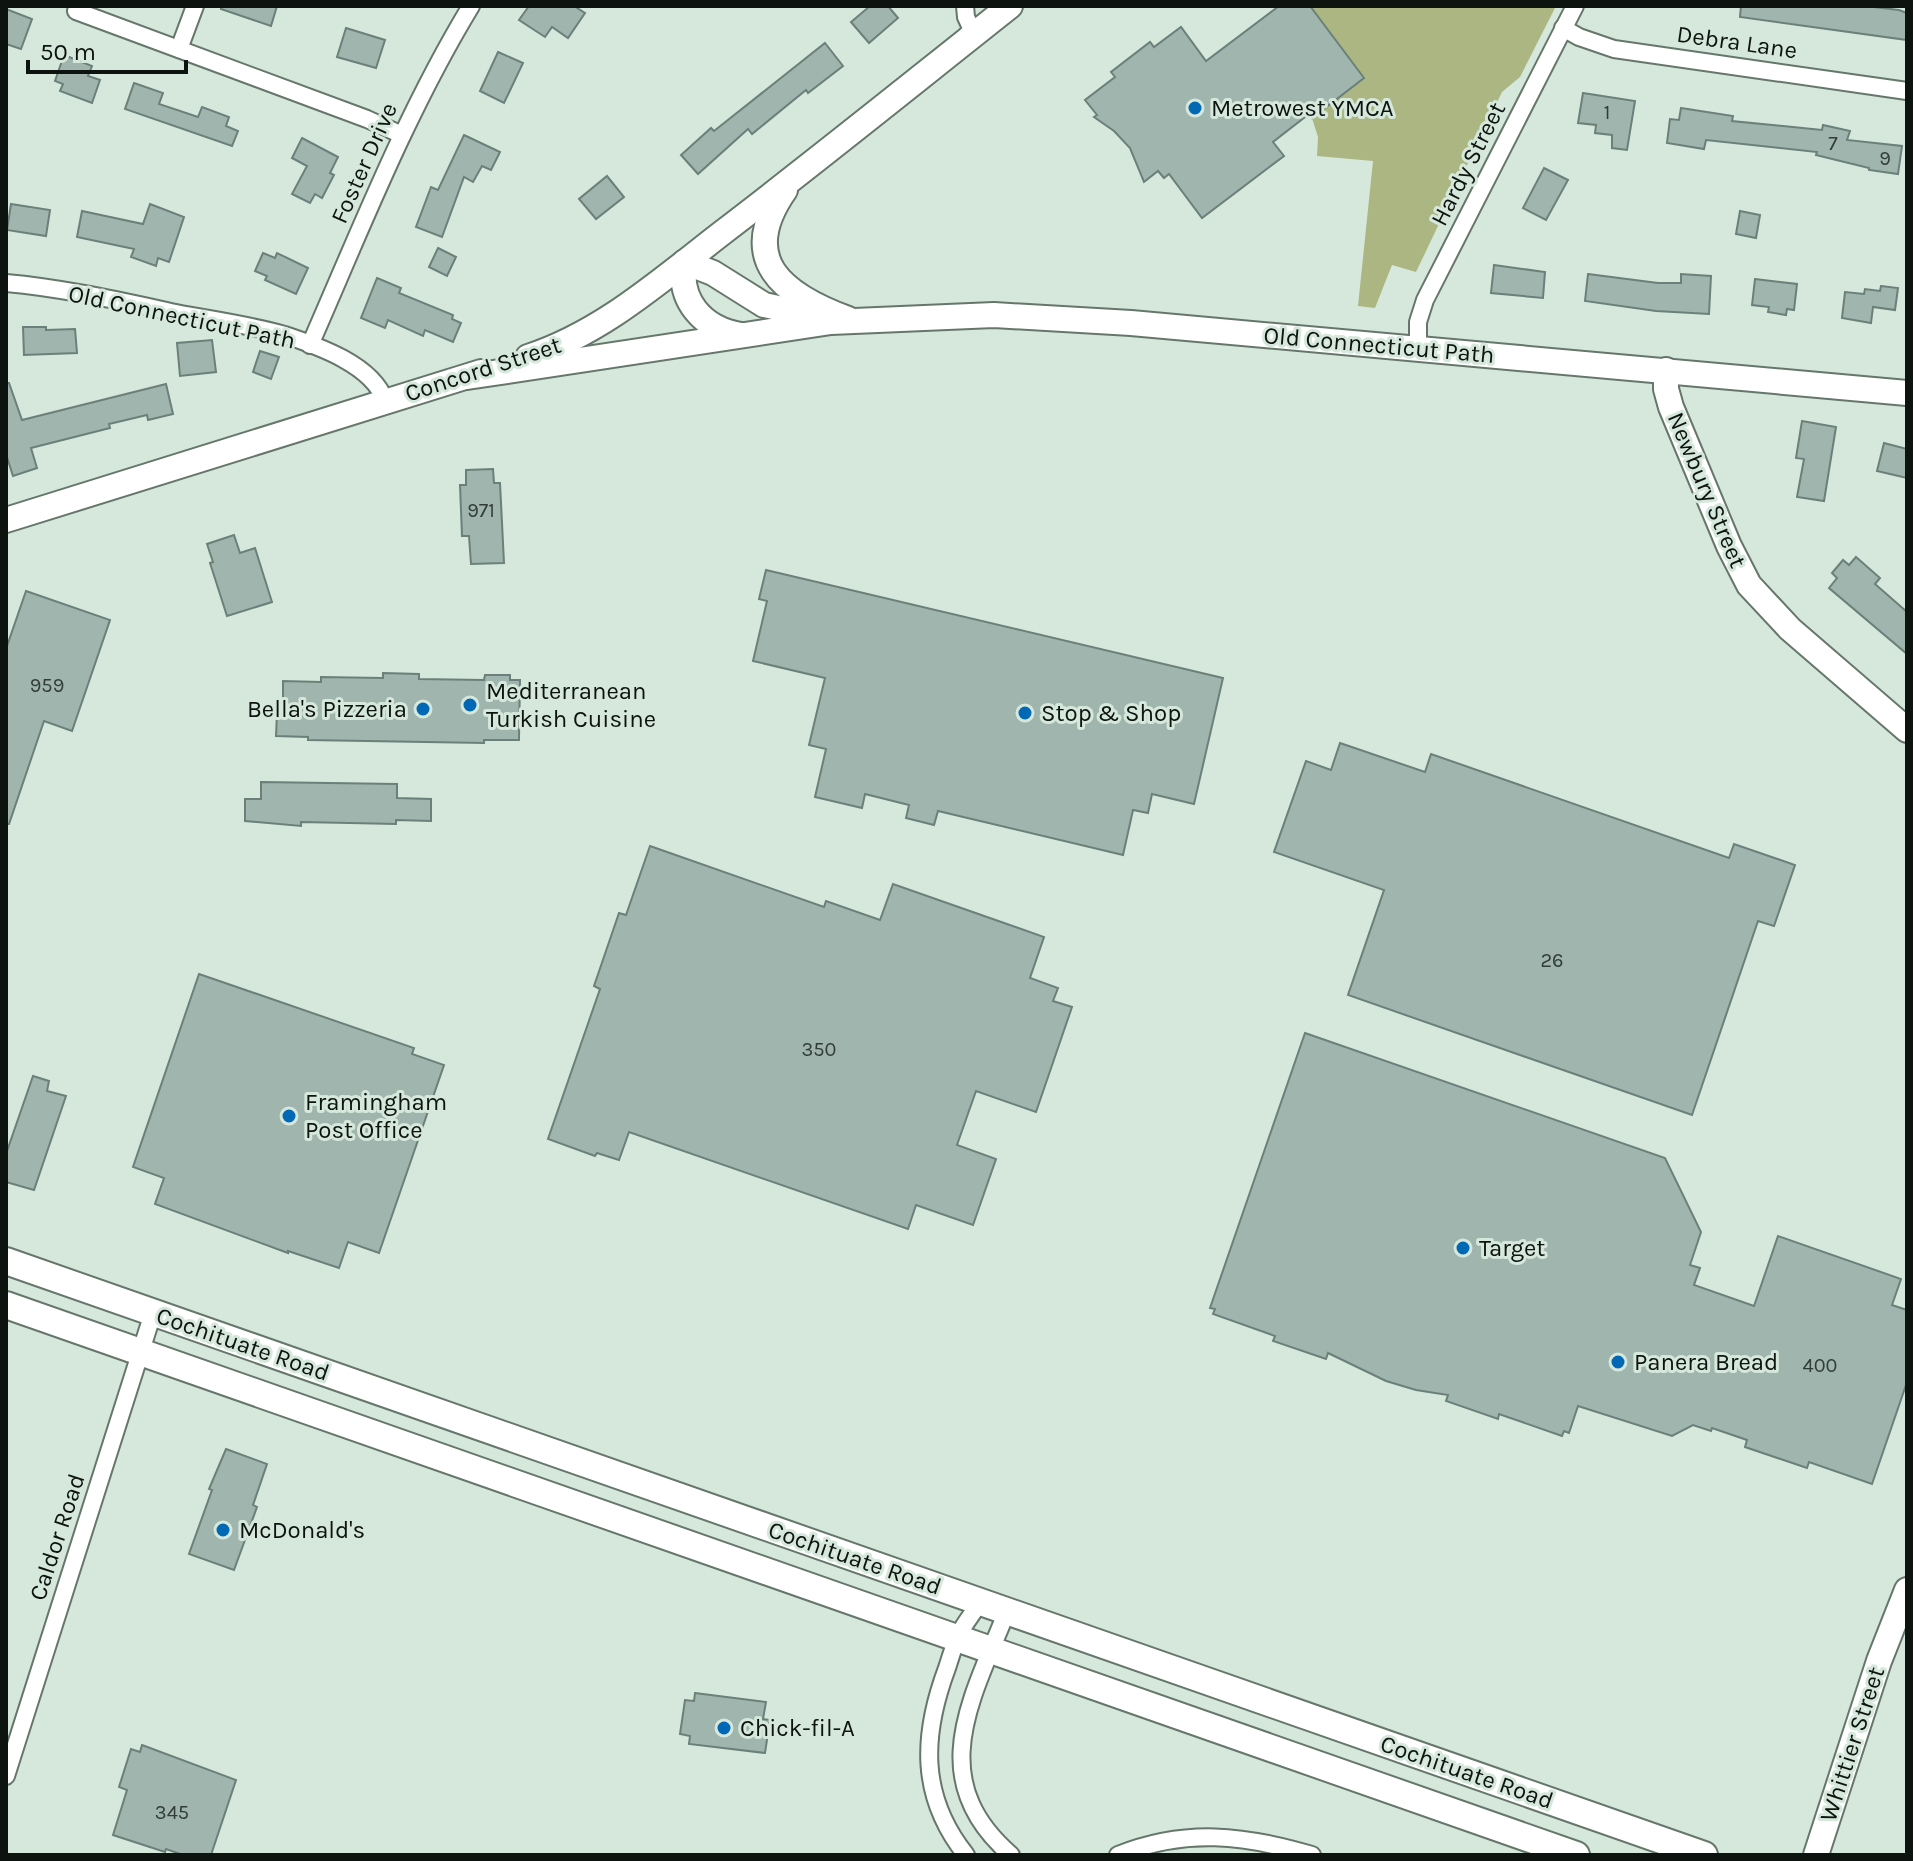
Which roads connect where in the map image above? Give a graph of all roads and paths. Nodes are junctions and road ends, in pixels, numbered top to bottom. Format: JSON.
{"nodes":[{"id":1,"x":195,"y":6,"type":"edge"},
{"id":2,"x":471,"y":6,"type":"edge"},
{"id":3,"x":965,"y":6,"type":"edge"},
{"id":4,"x":1010,"y":6,"type":"edge"},
{"id":5,"x":1575,"y":6,"type":"edge"},
{"id":6,"x":76,"y":11,"type":"dead end"},
{"id":7,"x":1563,"y":28,"type":"junction"},
{"id":8,"x":179,"y":49,"type":"junction"},
{"id":9,"x":941,"y":61,"type":"junction"},
{"id":10,"x":1907,"y":91,"type":"edge"},
{"id":11,"x":402,"y":135,"type":"junction"},
{"id":12,"x":794,"y":179,"type":"junction"},
{"id":13,"x":685,"y":262,"type":"junction"},
{"id":14,"x":6,"y":283,"type":"edge"},
{"id":15,"x":850,"y":320,"type":"junction"},
{"id":16,"x":743,"y":336,"type":"junction"},
{"id":17,"x":310,"y":345,"type":"junction"},
{"id":18,"x":1418,"y":347,"type":"junction"},
{"id":19,"x":1666,"y":370,"type":"junction"},
{"id":20,"x":467,"y":377,"type":"junction"},
{"id":21,"x":1907,"y":393,"type":"edge"},
{"id":22,"x":385,"y":401,"type":"junction"},
{"id":23,"x":6,"y":520,"type":"edge"},
{"id":24,"x":1907,"y":730,"type":"edge"},
{"id":25,"x":6,"y":1261,"type":"edge"},
{"id":26,"x":6,"y":1305,"type":"edge"},
{"id":27,"x":153,"y":1313,"type":"junction"},
{"id":28,"x":141,"y":1353,"type":"junction"},
{"id":29,"x":1907,"y":1590,"type":"edge"},
{"id":30,"x":980,"y":1601,"type":"junction"},
{"id":31,"x":1007,"y":1611,"type":"junction"},
{"id":32,"x":957,"y":1639,"type":"junction"},
{"id":33,"x":991,"y":1651,"type":"junction"},
{"id":34,"x":6,"y":1776,"type":"edge"},
{"id":35,"x":1514,"y":1834,"type":"junction"},
{"id":36,"x":966,"y":1855,"type":"edge"},
{"id":37,"x":1011,"y":1855,"type":"edge"},
{"id":38,"x":1118,"y":1855,"type":"edge"},
{"id":39,"x":1312,"y":1855,"type":"edge"},
{"id":40,"x":1560,"y":1855,"type":"edge"},
{"id":41,"x":1576,"y":1855,"type":"edge"},
{"id":42,"x":1704,"y":1855,"type":"edge"},
{"id":43,"x":1816,"y":1855,"type":"edge"}],
"edges":[{"from":1,"to":8,"type":"street"},
{"from":2,"to":11,"type":"street","name":"Foster Drive"},
{"from":3,"to":9,"type":"street"},
{"from":4,"to":9,"type":"main road","name":"Concord Street"},
{"from":5,"to":7,"type":"street","name":"Hardy Street"},
{"from":6,"to":8,"type":"street"},
{"from":7,"to":10,"type":"street","name":"Debra Lane"},
{"from":7,"to":18,"type":"street","name":"Hardy Street"},
{"from":8,"to":11,"type":"street"},
{"from":9,"to":12,"type":"main road","name":"Concord Street"},
{"from":11,"to":17,"type":"street","name":"Foster Drive"},
{"from":12,"to":13,"type":"main road","name":"Concord Street"},
{"from":12,"to":15,"type":"main road"},
{"from":13,"to":15,"type":"main road","name":"Old Connecticut Path"},
{"from":13,"to":16,"type":"main road"},
{"from":13,"to":20,"type":"main road","name":"Concord Street"},
{"from":14,"to":17,"type":"street","name":"Old Connecticut Path"},
{"from":15,"to":16,"type":"main road","name":"Old Connecticut Path"},
{"from":15,"to":18,"type":"main road","name":"Old Connecticut Path"},
{"from":16,"to":20,"type":"main road","name":"Old Connecticut Path"},
{"from":17,"to":22,"type":"street","name":"Old Connecticut Path"},
{"from":18,"to":19,"type":"main road","name":"Old Connecticut Path"},
{"from":19,"to":21,"type":"main road","name":"Old Connecticut Path"},
{"from":19,"to":24,"type":"main road","name":"Newbury Street"},
{"from":20,"to":22,"type":"main road","name":"Concord Street"},
{"from":22,"to":23,"type":"main road","name":"Concord Street"},
{"from":25,"to":27,"type":"main road","name":"Cochituate Road"},
{"from":26,"to":28,"type":"main road","name":"Cochituate Road"},
{"from":27,"to":28,"type":"street","name":"Caldor Road"},
{"from":27,"to":30,"type":"main road","name":"Cochituate Road"},
{"from":28,"to":32,"type":"main road","name":"Cochituate Road"},
{"from":28,"to":34,"type":"street","name":"Caldor Road"},
{"from":29,"to":43,"type":"main road","name":"Whittier Street"},
{"from":30,"to":31,"type":"main road","name":"Cochituate Road"},
{"from":30,"to":32,"type":"street"},
{"from":31,"to":33,"type":"street"},
{"from":31,"to":42,"type":"main road","name":"Cochituate Road"},
{"from":32,"to":33,"type":"main road","name":"Cochituate Road"},
{"from":32,"to":36,"type":"street"},
{"from":33,"to":35,"type":"main road","name":"Cochituate Road"},
{"from":33,"to":37,"type":"street"},
{"from":35,"to":40,"type":"main road"},
{"from":35,"to":41,"type":"main road","name":"Cochituate Road"},
{"from":38,"to":39,"type":"street"}]}
